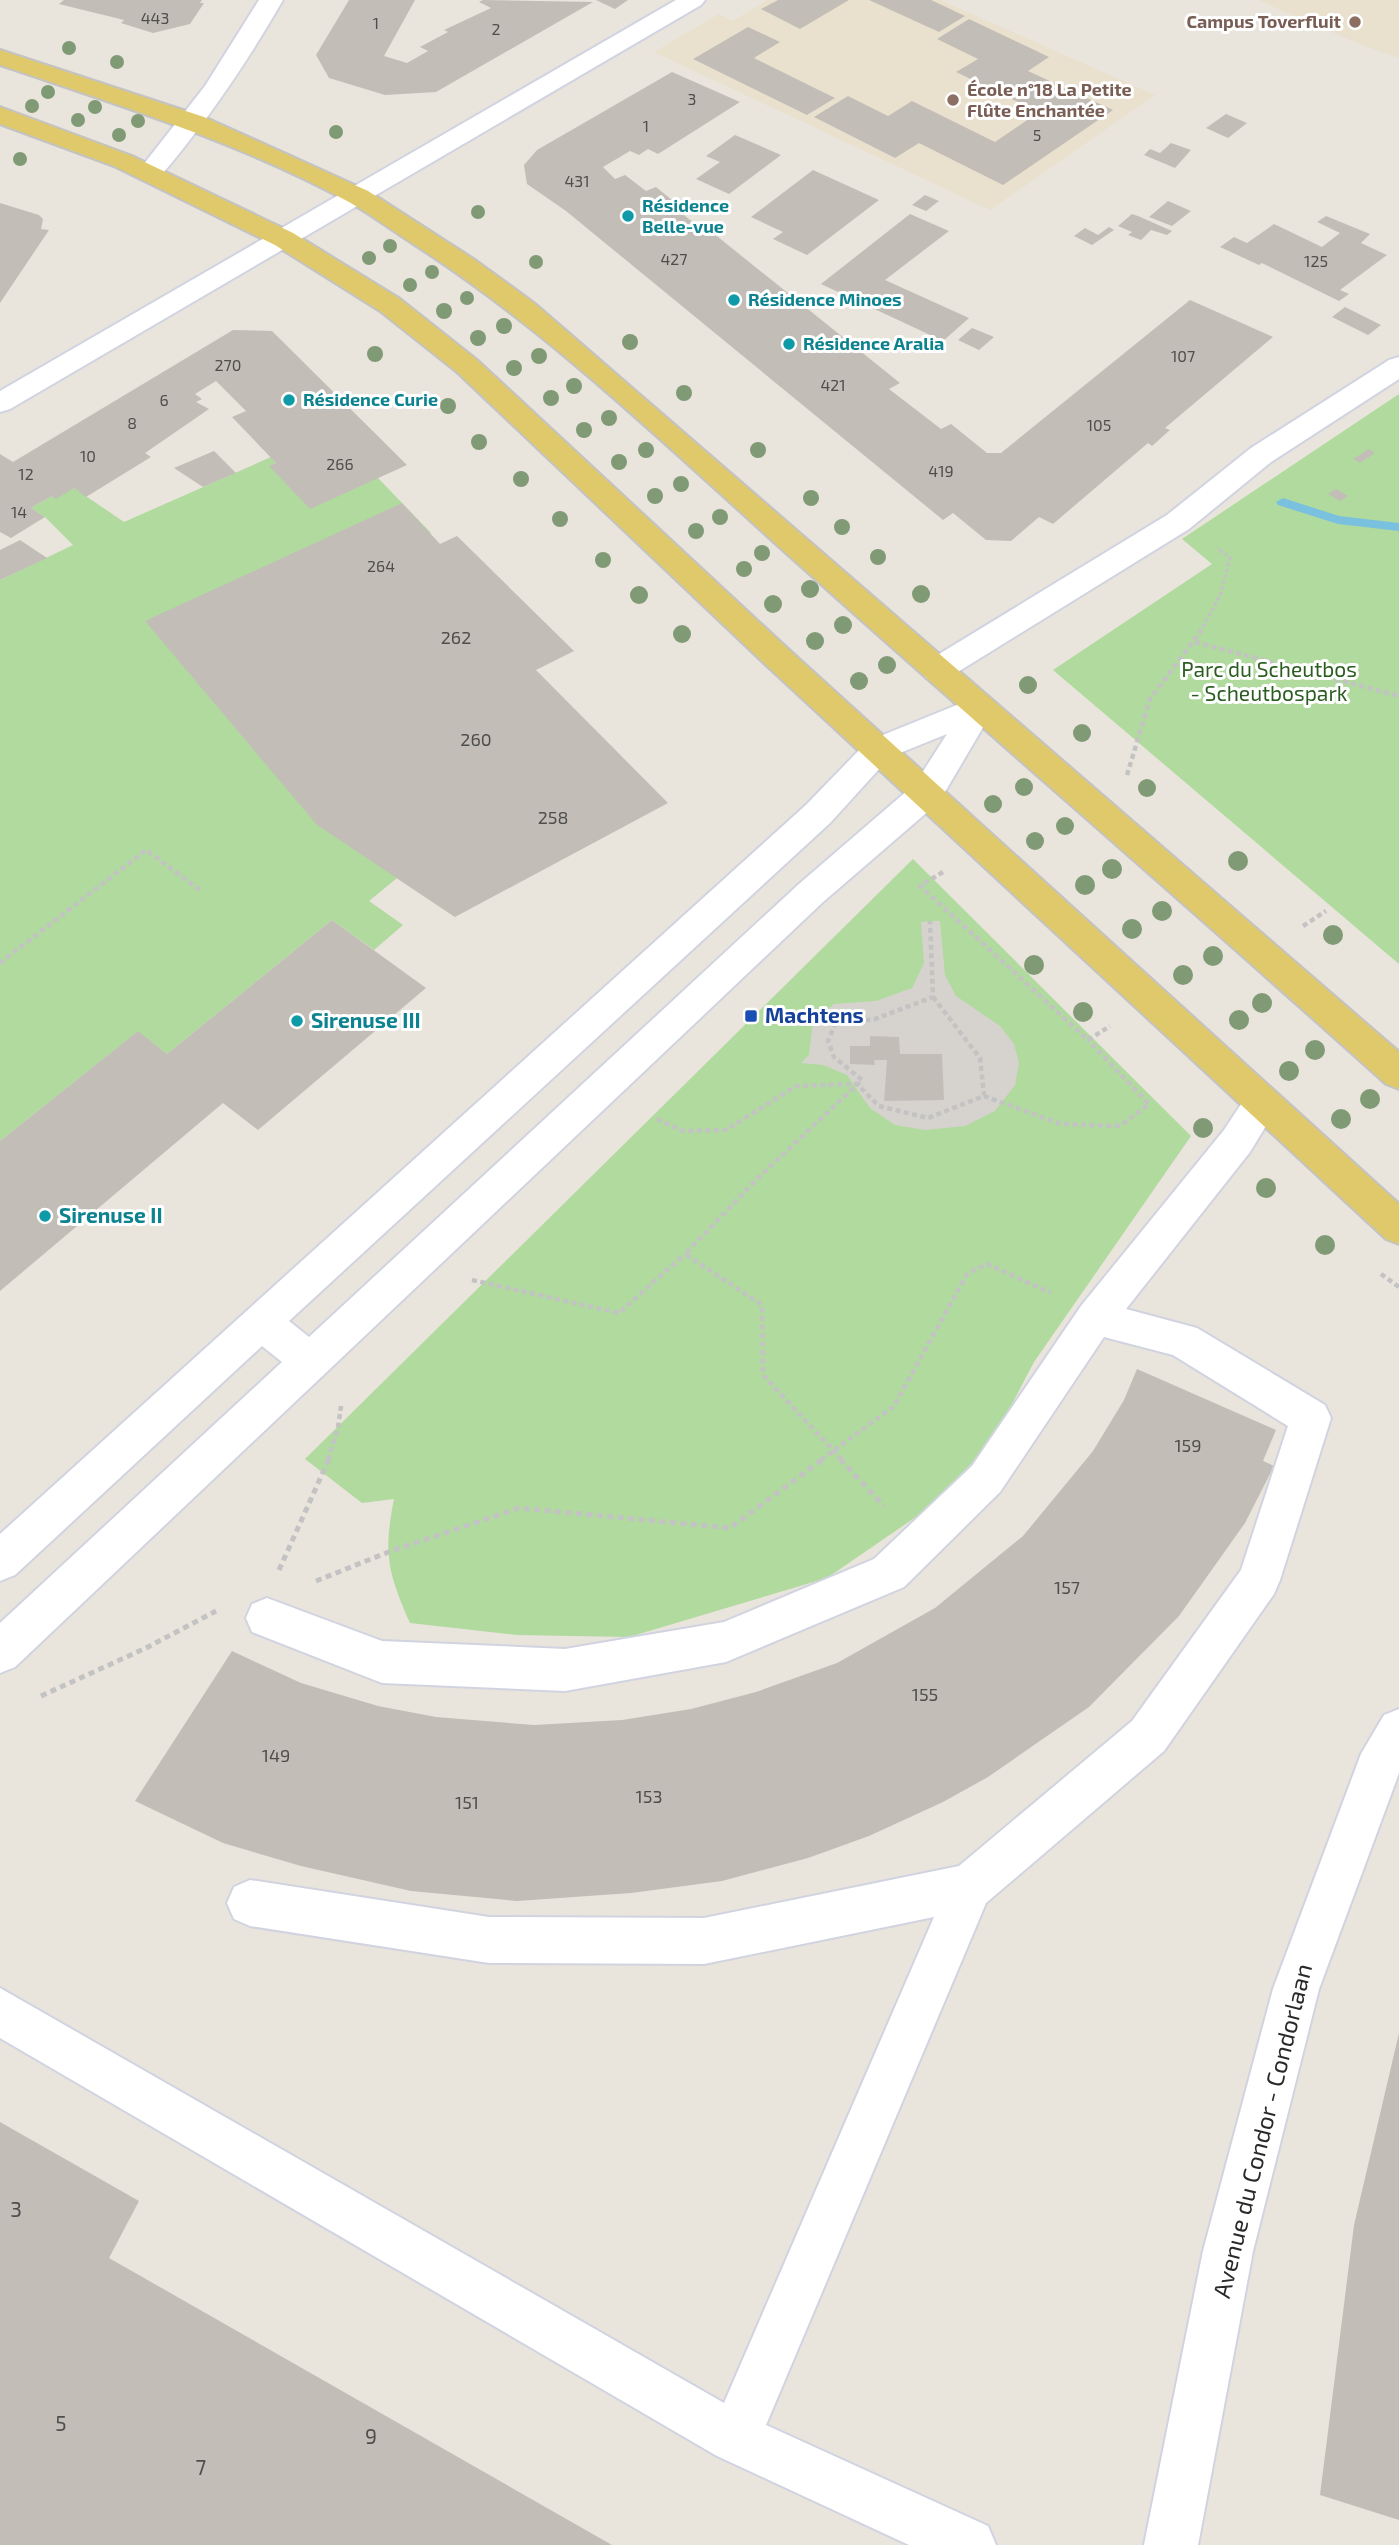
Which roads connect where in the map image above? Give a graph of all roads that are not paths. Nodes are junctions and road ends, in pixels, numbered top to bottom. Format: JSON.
{"nodes":[{"id":1,"x":271,"y":0,"type":"edge"},
{"id":2,"x":693,"y":0,"type":"edge"},
{"id":3,"x":0,"y":57,"type":"edge"},
{"id":4,"x":0,"y":115,"type":"edge"},
{"id":5,"x":195,"y":122,"type":"junction"},
{"id":6,"x":149,"y":174,"type":"junction"},
{"id":7,"x":359,"y":197,"type":"junction"},
{"id":8,"x":284,"y":239,"type":"junction"},
{"id":9,"x":1399,"y":366,"type":"edge"},
{"id":10,"x":0,"y":403,"type":"edge"},
{"id":11,"x":937,"y":670,"type":"junction"},
{"id":12,"x":979,"y":707,"type":"junction"},
{"id":13,"x":879,"y":750,"type":"junction"},
{"id":14,"x":927,"y":793,"type":"junction"},
{"id":15,"x":1399,"y":1074,"type":"edge"},
{"id":16,"x":1262,"y":1103,"type":"junction"},
{"id":17,"x":1399,"y":1228,"type":"edge"},
{"id":18,"x":1094,"y":1318,"type":"junction"},
{"id":19,"x":261,"y":1322,"type":"junction"},
{"id":20,"x":310,"y":1362,"type":"junction"},
{"id":21,"x":0,"y":1561,"type":"edge"},
{"id":22,"x":267,"y":1618,"type":"dead end"},
{"id":23,"x":0,"y":1652,"type":"edge"},
{"id":24,"x":1399,"y":1730,"type":"edge"},
{"id":25,"x":970,"y":1887,"type":"junction"},
{"id":26,"x":250,"y":1903,"type":"dead end"},
{"id":27,"x":0,"y":2012,"type":"edge"},
{"id":28,"x":735,"y":2438,"type":"junction"},
{"id":29,"x":969,"y":2545,"type":"edge"},
{"id":30,"x":1171,"y":2545,"type":"edge"}],
"edges":[{"from":1,"to":5,"type":"street"},
{"from":2,"to":7,"type":"street"},
{"from":3,"to":5,"type":"main road"},
{"from":4,"to":6,"type":"main road"},
{"from":5,"to":6,"type":"street"},
{"from":5,"to":7,"type":"main road"},
{"from":6,"to":8,"type":"main road"},
{"from":7,"to":8,"type":"street"},
{"from":7,"to":11,"type":"main road"},
{"from":8,"to":10,"type":"street"},
{"from":8,"to":13,"type":"main road"},
{"from":9,"to":11,"type":"street"},
{"from":11,"to":12,"type":"main road"},
{"from":12,"to":13,"type":"street"},
{"from":12,"to":14,"type":"street"},
{"from":12,"to":15,"type":"main road"},
{"from":13,"to":14,"type":"main road"},
{"from":13,"to":19,"type":"street"},
{"from":14,"to":16,"type":"main road"},
{"from":14,"to":20,"type":"street"},
{"from":16,"to":17,"type":"main road"},
{"from":16,"to":18,"type":"street"},
{"from":18,"to":22,"type":"street"},
{"from":18,"to":25,"type":"street"},
{"from":19,"to":20,"type":"street"},
{"from":19,"to":21,"type":"street"},
{"from":20,"to":23,"type":"street"},
{"from":24,"to":30,"type":"street","name":"Avenue du Condor - Condorlaan"},
{"from":25,"to":26,"type":"street"},
{"from":25,"to":28,"type":"street"},
{"from":27,"to":28,"type":"street"},
{"from":28,"to":29,"type":"street"}]}
